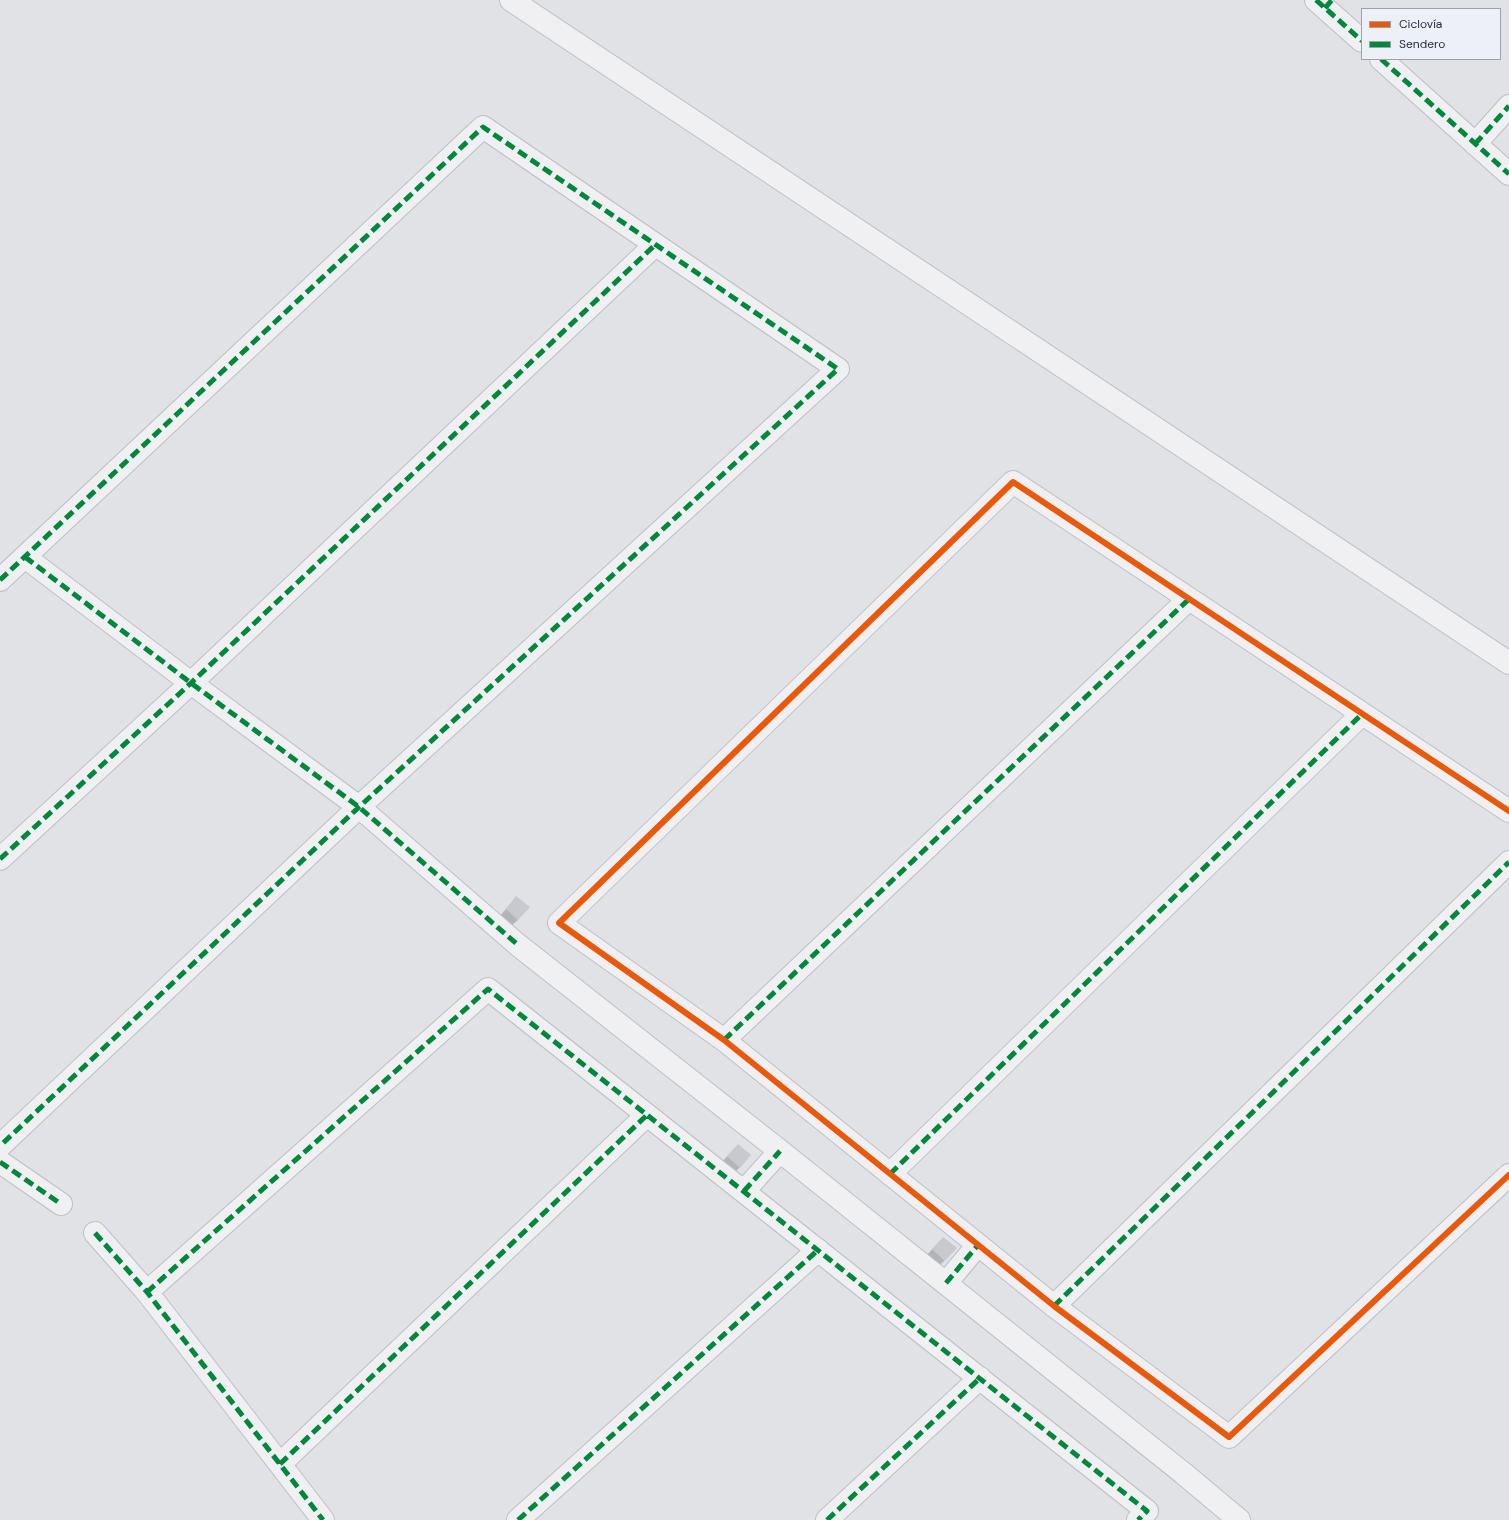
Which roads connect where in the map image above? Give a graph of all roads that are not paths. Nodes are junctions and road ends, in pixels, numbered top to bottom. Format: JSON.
{"nodes":[{"id":1,"x":511,"y":0,"type":"edge"},
{"id":2,"x":1324,"y":3,"type":"edge"},
{"id":3,"x":1361,"y":41,"type":"edge"},
{"id":4,"x":1382,"y":60,"type":"edge"},
{"id":5,"x":1509,"y":106,"type":"edge"},
{"id":6,"x":1475,"y":144,"type":"junction"},
{"id":7,"x":1509,"y":174,"type":"edge"},
{"id":8,"x":656,"y":244,"type":"junction"},
{"id":9,"x":25,"y":557,"type":"junction"},
{"id":10,"x":0,"y":580,"type":"edge"},
{"id":11,"x":1189,"y":599,"type":"junction"},
{"id":12,"x":1509,"y":663,"type":"edge"},
{"id":13,"x":191,"y":684,"type":"junction"},
{"id":14,"x":1362,"y":714,"type":"junction"},
{"id":15,"x":359,"y":807,"type":"junction"},
{"id":16,"x":1509,"y":811,"type":"edge"},
{"id":17,"x":0,"y":859,"type":"edge"},
{"id":18,"x":1509,"y":862,"type":"edge"},
{"id":19,"x":724,"y":1040,"type":"junction"},
{"id":20,"x":647,"y":1115,"type":"junction"},
{"id":21,"x":0,"y":1146,"type":"edge"},
{"id":22,"x":780,"y":1151,"type":"junction"},
{"id":23,"x":0,"y":1162,"type":"edge"},
{"id":24,"x":890,"y":1174,"type":"junction"},
{"id":25,"x":1509,"y":1175,"type":"edge"},
{"id":26,"x":744,"y":1191,"type":"junction"},
{"id":27,"x":61,"y":1204,"type":"dead end"},
{"id":28,"x":95,"y":1233,"type":"dead end"},
{"id":29,"x":978,"y":1245,"type":"junction"},
{"id":30,"x":818,"y":1250,"type":"junction"},
{"id":31,"x":946,"y":1283,"type":"junction"},
{"id":32,"x":147,"y":1292,"type":"junction"},
{"id":33,"x":1054,"y":1306,"type":"junction"},
{"id":34,"x":980,"y":1378,"type":"junction"},
{"id":35,"x":280,"y":1464,"type":"junction"},
{"id":36,"x":323,"y":1520,"type":"edge"},
{"id":37,"x":518,"y":1520,"type":"edge"},
{"id":38,"x":827,"y":1520,"type":"edge"},
{"id":39,"x":1138,"y":1520,"type":"edge"},
{"id":40,"x":1239,"y":1520,"type":"edge"}],
"edges":[{"from":1,"to":12,"type":"street"},
{"from":2,"to":3,"type":"street"},
{"from":4,"to":6,"type":"street"},
{"from":5,"to":6,"type":"street"},
{"from":6,"to":7,"type":"street"},
{"from":8,"to":9,"type":"street"},
{"from":8,"to":13,"type":"street"},
{"from":8,"to":15,"type":"street"},
{"from":9,"to":10,"type":"street"},
{"from":9,"to":13,"type":"street"},
{"from":11,"to":14,"type":"street"},
{"from":11,"to":19,"type":"street"},
{"from":11,"to":19,"type":"street"},
{"from":13,"to":15,"type":"street"},
{"from":13,"to":17,"type":"street"},
{"from":14,"to":16,"type":"street"},
{"from":14,"to":24,"type":"street"},
{"from":15,"to":21,"type":"street"},
{"from":15,"to":22,"type":"street"},
{"from":18,"to":33,"type":"street"},
{"from":19,"to":24,"type":"street"},
{"from":20,"to":26,"type":"street"},
{"from":20,"to":32,"type":"street"},
{"from":20,"to":35,"type":"street"},
{"from":22,"to":26,"type":"street"},
{"from":22,"to":31,"type":"street"},
{"from":23,"to":27,"type":"street"},
{"from":24,"to":29,"type":"street"},
{"from":25,"to":33,"type":"street"},
{"from":26,"to":30,"type":"street"},
{"from":28,"to":32,"type":"street"},
{"from":29,"to":31,"type":"street"},
{"from":29,"to":33,"type":"street"},
{"from":30,"to":34,"type":"street"},
{"from":30,"to":37,"type":"street"},
{"from":31,"to":40,"type":"street"},
{"from":32,"to":35,"type":"street"},
{"from":34,"to":38,"type":"street"},
{"from":34,"to":39,"type":"street"},
{"from":35,"to":36,"type":"street"}]}
